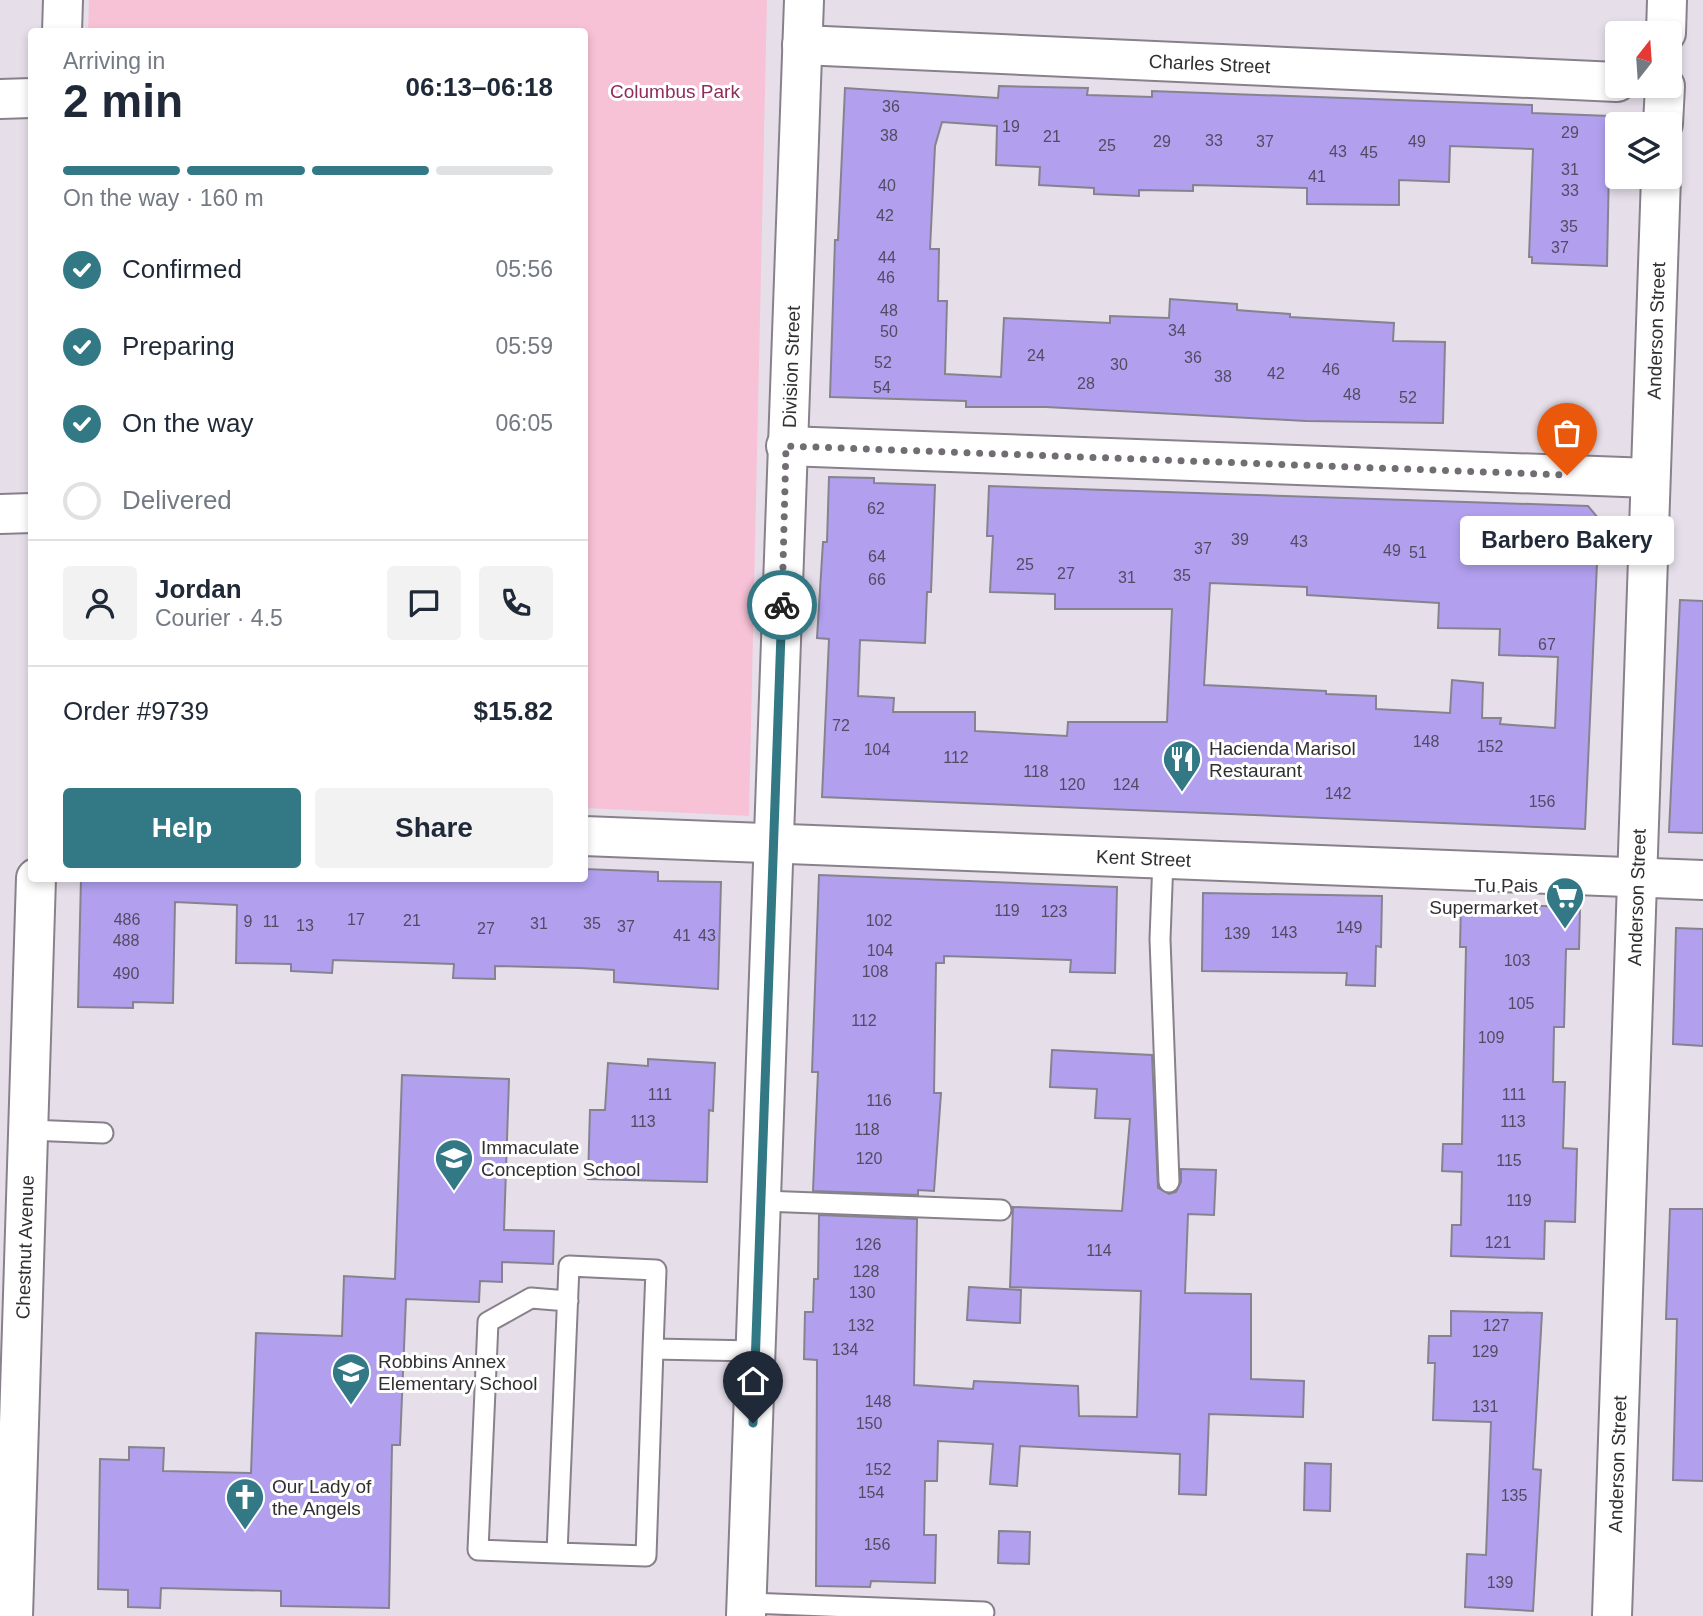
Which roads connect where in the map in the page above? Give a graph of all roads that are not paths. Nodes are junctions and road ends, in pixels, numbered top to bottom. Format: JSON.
{"nodes":[{"id":1,"x":64,"y":0,"type":"edge"},
{"id":2,"x":804,"y":0,"type":"edge"},
{"id":3,"x":1667,"y":0,"type":"edge"},
{"id":4,"x":1666,"y":21,"type":"edge"},
{"id":5,"x":62,"y":28,"type":"edge"},
{"id":6,"x":802,"y":46,"type":"junction"},
{"id":7,"x":1605,"y":81,"type":"edge"},
{"id":8,"x":28,"y":98,"type":"edge"},
{"id":9,"x":0,"y":99,"type":"edge"},
{"id":10,"x":1661,"y":189,"type":"edge"},
{"id":11,"x":786,"y":446,"type":"junction"},
{"id":12,"x":1650,"y":478,"type":"junction"},
{"id":13,"x":28,"y":513,"type":"edge"},
{"id":14,"x":0,"y":514,"type":"edge"},
{"id":15,"x":588,"y":836,"type":"edge"},
{"id":16,"x":775,"y":844,"type":"junction"},
{"id":17,"x":1163,"y":859,"type":"junction"},
{"id":18,"x":1637,"y":878,"type":"junction"},
{"id":19,"x":1703,"y":880,"type":"edge"},
{"id":20,"x":35,"y":882,"type":"edge"},
{"id":21,"x":17,"y":929,"type":"edge"},
{"id":22,"x":29,"y":1130,"type":"junction"},
{"id":23,"x":103,"y":1133,"type":"dead end"},
{"id":24,"x":1169,"y":1182,"type":"dead end"},
{"id":25,"x":763,"y":1201,"type":"junction"},
{"id":26,"x":1001,"y":1210,"type":"dead end"},
{"id":27,"x":568,"y":1301,"type":"junction"},
{"id":28,"x":12,"y":1346,"type":"edge"},
{"id":29,"x":653,"y":1349,"type":"junction"},
{"id":30,"x":756,"y":1351,"type":"junction"},
{"id":31,"x":557,"y":1553,"type":"junction"},
{"id":32,"x":746,"y":1610,"type":"edge"},
{"id":33,"x":984,"y":1612,"type":"dead end"},
{"id":34,"x":13,"y":1616,"type":"edge"},
{"id":35,"x":1612,"y":1616,"type":"edge"}],
"edges":[{"from":1,"to":5,"type":"street"},
{"from":2,"to":6,"type":"street","name":"Division Street"},
{"from":3,"to":4,"type":"street"},
{"from":6,"to":7,"type":"street","name":"Charles Street"},
{"from":6,"to":11,"type":"street","name":"Division Street"},
{"from":8,"to":9,"type":"street"},
{"from":10,"to":12,"type":"street","name":"Anderson Street"},
{"from":11,"to":12,"type":"street"},
{"from":11,"to":16,"type":"street","name":"Division Street"},
{"from":12,"to":18,"type":"street","name":"Anderson Street"},
{"from":13,"to":14,"type":"street"},
{"from":15,"to":16,"type":"street","name":"Kent Street"},
{"from":16,"to":17,"type":"street","name":"Kent Street"},
{"from":16,"to":25,"type":"street","name":"Division Street"},
{"from":17,"to":18,"type":"street","name":"Kent Street"},
{"from":17,"to":24,"type":"lane"},
{"from":18,"to":19,"type":"street","name":"Kent Street"},
{"from":18,"to":35,"type":"street","name":"Anderson Street"},
{"from":20,"to":21,"type":"street","name":"Chestnut Avenue"},
{"from":21,"to":22,"type":"street","name":"Chestnut Avenue"},
{"from":22,"to":23,"type":"lane"},
{"from":22,"to":28,"type":"street","name":"Chestnut Avenue"},
{"from":25,"to":26,"type":"lane"},
{"from":25,"to":30,"type":"street","name":"Division Street"},
{"from":27,"to":29,"type":"lane"},
{"from":27,"to":31,"type":"lane"},
{"from":27,"to":31,"type":"lane"},
{"from":28,"to":34,"type":"street","name":"Chestnut Avenue"},
{"from":29,"to":30,"type":"lane"},
{"from":29,"to":31,"type":"lane"},
{"from":30,"to":32,"type":"street","name":"Division Street"},
{"from":32,"to":33,"type":"lane"}]}
